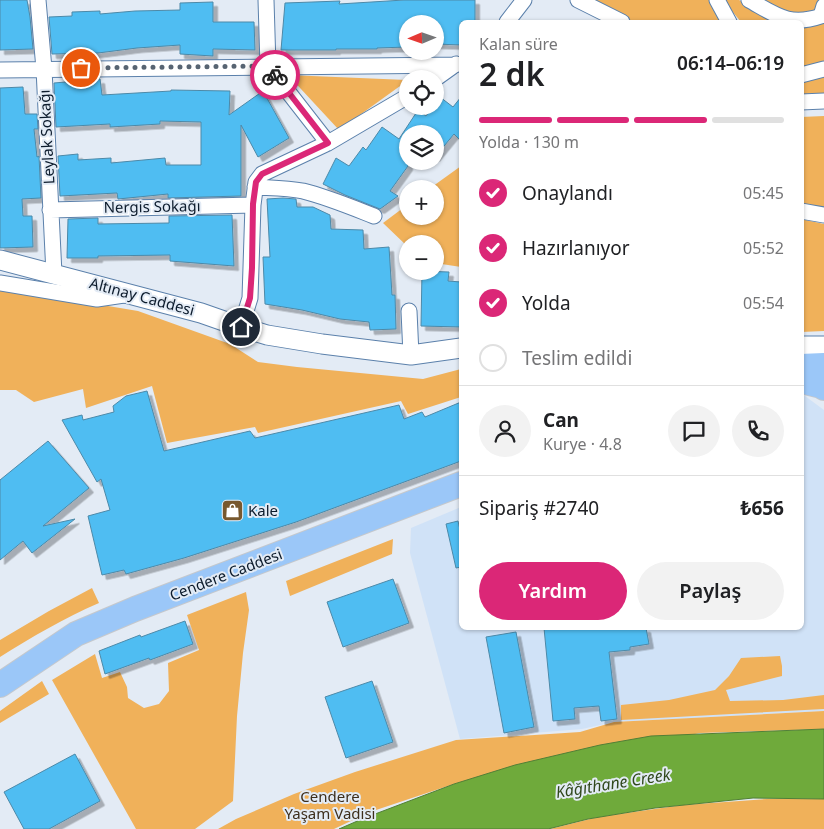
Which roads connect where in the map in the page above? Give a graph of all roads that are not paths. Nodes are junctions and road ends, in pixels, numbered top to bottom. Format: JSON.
{"nodes":[{"id":1,"x":38,"y":0,"type":"edge"},
{"id":2,"x":266,"y":0,"type":"edge"},
{"id":3,"x":524,"y":0,"type":"edge"},
{"id":4,"x":578,"y":0,"type":"edge"},
{"id":5,"x":717,"y":0,"type":"edge"},
{"id":6,"x":749,"y":0,"type":"edge"},
{"id":7,"x":824,"y":6,"type":"edge"},
{"id":8,"x":509,"y":20,"type":"edge"},
{"id":9,"x":618,"y":20,"type":"edge"},
{"id":10,"x":728,"y":20,"type":"edge"},
{"id":11,"x":792,"y":20,"type":"edge"},
{"id":12,"x":804,"y":20,"type":"edge"},
{"id":13,"x":458,"y":63,"type":"edge"},
{"id":14,"x":268,"y":66,"type":"junction"},
{"id":15,"x":44,"y":69,"type":"junction"},
{"id":16,"x":824,"y":69,"type":"edge"},
{"id":17,"x":0,"y":70,"type":"edge"},
{"id":18,"x":444,"y":73,"type":"edge"},
{"id":19,"x":804,"y":75,"type":"edge"},
{"id":20,"x":824,"y":100,"type":"edge"},
{"id":21,"x":399,"y":101,"type":"edge"},
{"id":22,"x":804,"y":102,"type":"edge"},
{"id":23,"x":328,"y":143,"type":"junction"},
{"id":24,"x":255,"y":187,"type":"junction"},
{"id":25,"x":253,"y":204,"type":"junction"},
{"id":26,"x":50,"y":210,"type":"junction"},
{"id":27,"x":804,"y":212,"type":"edge"},
{"id":28,"x":824,"y":215,"type":"edge"},
{"id":29,"x":374,"y":216,"type":"dead end"},
{"id":30,"x":0,"y":260,"type":"edge"},
{"id":31,"x":54,"y":274,"type":"junction"},
{"id":32,"x":0,"y":283,"type":"edge"},
{"id":33,"x":131,"y":294,"type":"junction"},
{"id":34,"x":410,"y":311,"type":"dead end"},
{"id":35,"x":241,"y":327,"type":"junction"},
{"id":36,"x":804,"y":346,"type":"edge"},
{"id":37,"x":824,"y":346,"type":"edge"},
{"id":38,"x":459,"y":348,"type":"edge"},
{"id":39,"x":411,"y":355,"type":"junction"},
{"id":40,"x":824,"y":365,"type":"edge"},
{"id":41,"x":804,"y":366,"type":"edge"},
{"id":42,"x":804,"y":382,"type":"edge"},
{"id":43,"x":824,"y":388,"type":"edge"},
{"id":44,"x":459,"y":485,"type":"edge"},
{"id":45,"x":0,"y":684,"type":"edge"}],
"edges":[{"from":1,"to":15,"type":"street","name":"Leylak Sokağı"},
{"from":2,"to":14,"type":"street"},
{"from":3,"to":8,"type":"street"},
{"from":4,"to":9,"type":"street"},
{"from":5,"to":10,"type":"street"},
{"from":6,"to":11,"type":"street"},
{"from":7,"to":12,"type":"street"},
{"from":13,"to":14,"type":"street"},
{"from":13,"to":18,"type":"street"},
{"from":14,"to":15,"type":"street"},
{"from":14,"to":23,"type":"street"},
{"from":15,"to":17,"type":"street"},
{"from":15,"to":26,"type":"street","name":"Leylak Sokağı"},
{"from":16,"to":19,"type":"street"},
{"from":20,"to":22,"type":"street"},
{"from":21,"to":23,"type":"street"},
{"from":23,"to":24,"type":"street"},
{"from":24,"to":25,"type":"street"},
{"from":24,"to":29,"type":"street"},
{"from":25,"to":26,"type":"street","name":"Nergis Sokağı"},
{"from":25,"to":35,"type":"street"},
{"from":26,"to":31,"type":"street","name":"Leylak Sokağı"},
{"from":27,"to":28,"type":"street"},
{"from":30,"to":31,"type":"street","name":"Altınay Caddesi"},
{"from":31,"to":33,"type":"street","name":"Altınay Caddesi"},
{"from":32,"to":33,"type":"street"},
{"from":33,"to":35,"type":"street","name":"Altınay Caddesi"},
{"from":34,"to":39,"type":"street"},
{"from":35,"to":39,"type":"street","name":"Altınay Caddesi"},
{"from":36,"to":37,"type":"street"},
{"from":38,"to":39,"type":"street","name":"Altınay Caddesi"},
{"from":40,"to":41,"type":"main road"},
{"from":42,"to":43,"type":"main road"},
{"from":44,"to":45,"type":"main road","name":"Cendere Caddesi"}]}
